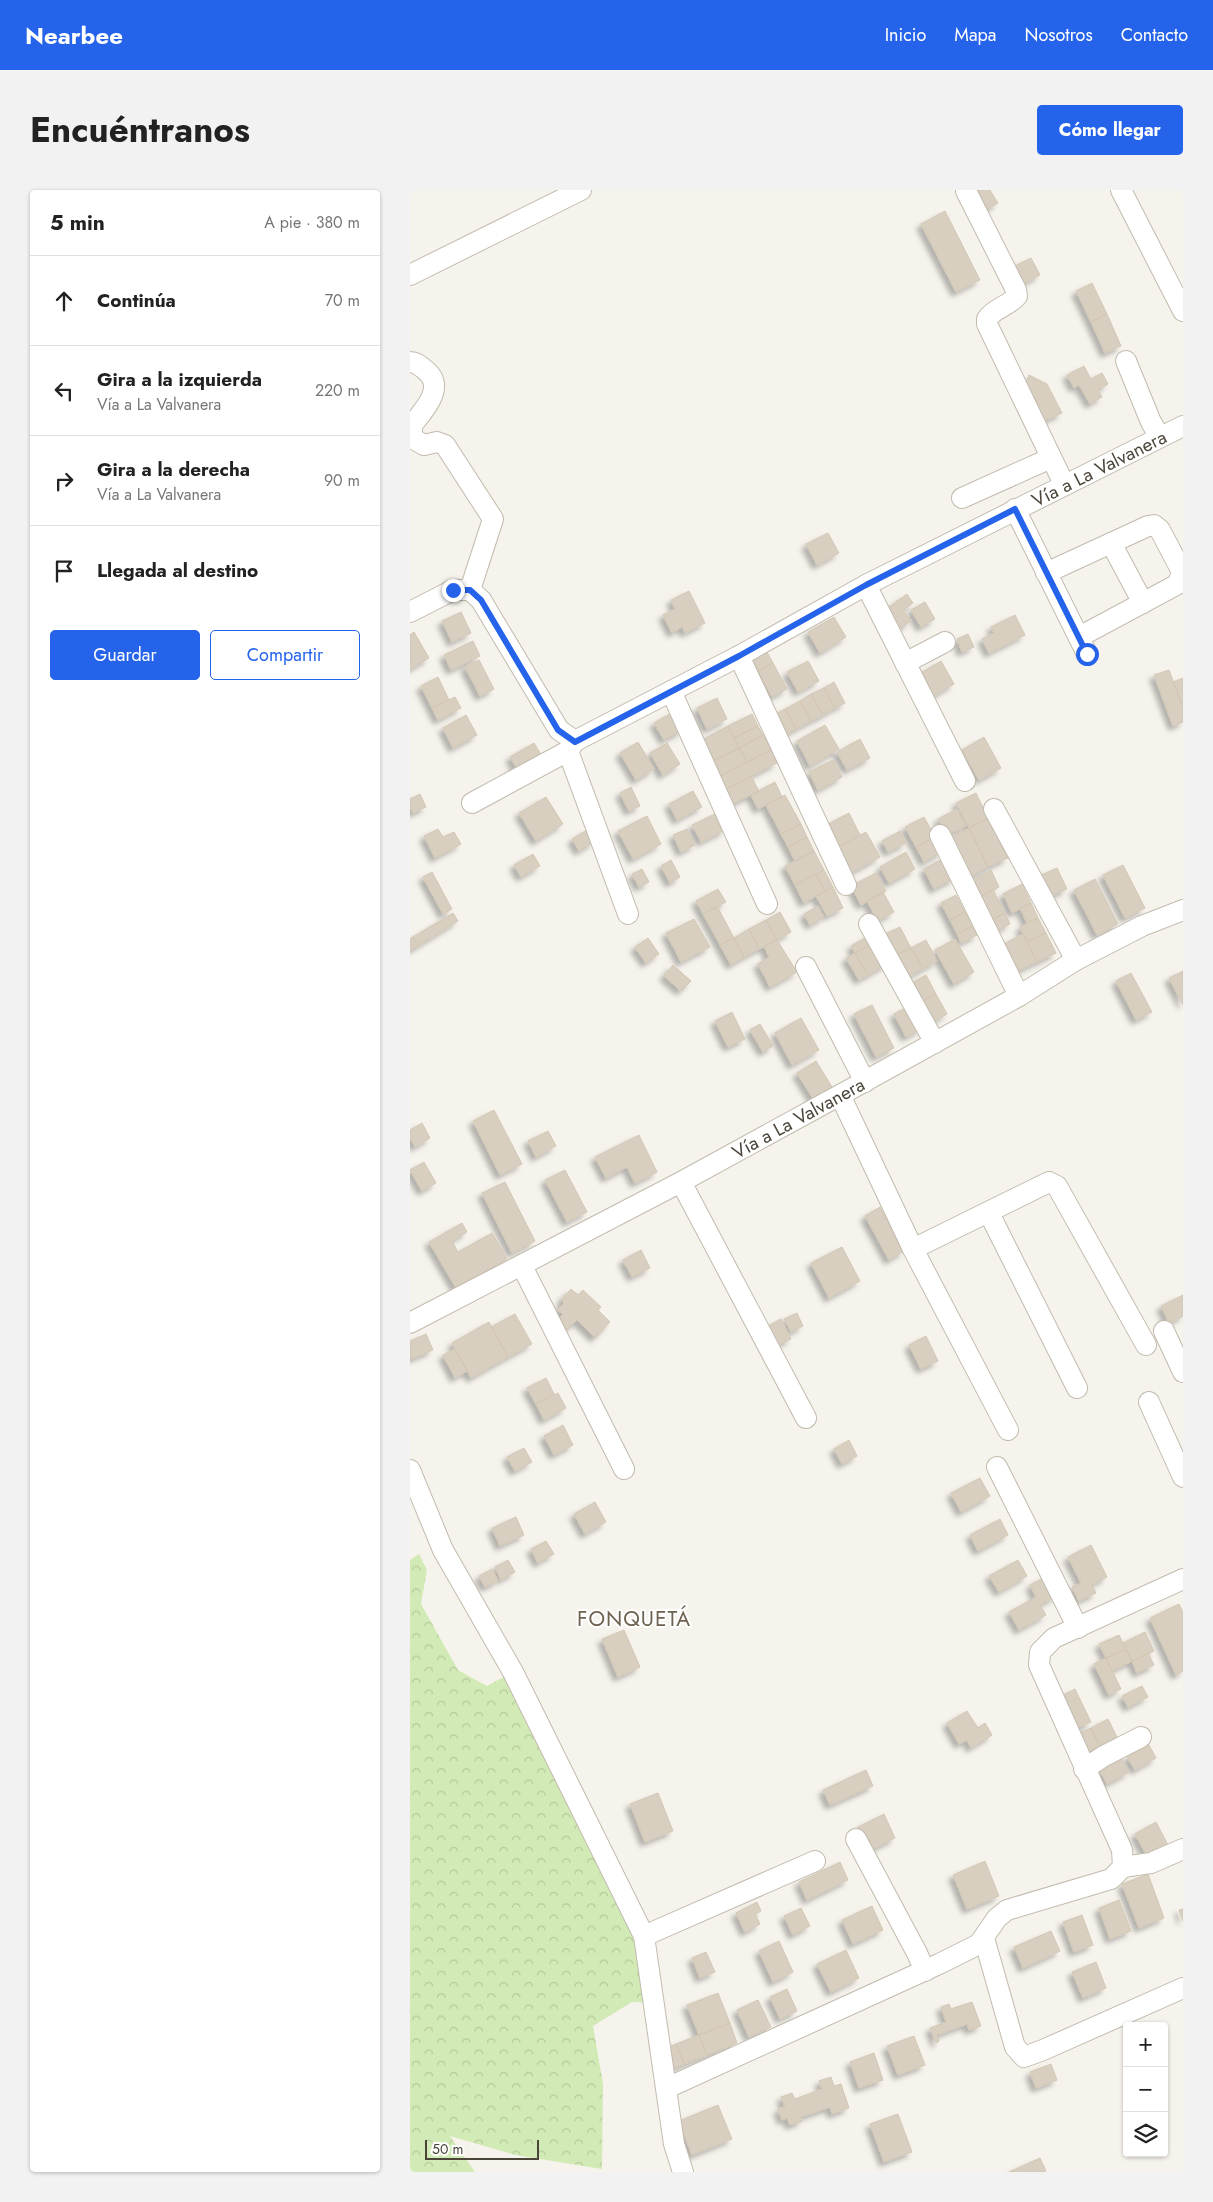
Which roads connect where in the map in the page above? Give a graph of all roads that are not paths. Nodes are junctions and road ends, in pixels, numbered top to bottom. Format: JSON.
{"nodes":[{"id":1,"x":581,"y":190,"type":"edge"},
{"id":2,"x":1121,"y":190,"type":"edge"},
{"id":3,"x":966,"y":191,"type":"edge"},
{"id":4,"x":410,"y":275,"type":"edge"},
{"id":5,"x":1183,"y":311,"type":"edge"},
{"id":6,"x":1126,"y":361,"type":"dead end"},
{"id":7,"x":410,"y":362,"type":"edge"},
{"id":8,"x":1183,"y":426,"type":"edge"},
{"id":9,"x":1160,"y":437,"type":"junction"},
{"id":10,"x":1051,"y":458,"type":"junction"},
{"id":11,"x":1064,"y":484,"type":"junction"},
{"id":12,"x":962,"y":498,"type":"dead end"},
{"id":13,"x":1015,"y":509,"type":"junction"},
{"id":14,"x":1111,"y":544,"type":"junction"},
{"id":15,"x":1046,"y":573,"type":"junction"},
{"id":16,"x":866,"y":585,"type":"junction"},
{"id":17,"x":470,"y":590,"type":"junction"},
{"id":18,"x":1143,"y":603,"type":"junction"},
{"id":19,"x":410,"y":612,"type":"edge"},
{"id":20,"x":945,"y":642,"type":"dead end"},
{"id":21,"x":739,"y":656,"type":"junction"},
{"id":22,"x":905,"y":663,"type":"junction"},
{"id":23,"x":671,"y":691,"type":"junction"},
{"id":24,"x":571,"y":746,"type":"junction"},
{"id":25,"x":965,"y":781,"type":"dead end"},
{"id":26,"x":472,"y":803,"type":"dead end"},
{"id":27,"x":994,"y":809,"type":"dead end"},
{"id":28,"x":940,"y":835,"type":"dead end"},
{"id":29,"x":846,"y":885,"type":"dead end"},
{"id":30,"x":767,"y":904,"type":"dead end"},
{"id":31,"x":1183,"y":910,"type":"edge"},
{"id":32,"x":628,"y":914,"type":"dead end"},
{"id":33,"x":868,"y":924,"type":"dead end"},
{"id":34,"x":1076,"y":960,"type":"junction"},
{"id":35,"x":806,"y":967,"type":"dead end"},
{"id":36,"x":1019,"y":996,"type":"junction"},
{"id":37,"x":837,"y":1002,"type":"dead end"},
{"id":38,"x":935,"y":1042,"type":"junction"},
{"id":39,"x":870,"y":1078,"type":"junction"},
{"id":40,"x":840,"y":1096,"type":"junction"},
{"id":41,"x":681,"y":1182,"type":"junction"},
{"id":42,"x":989,"y":1212,"type":"junction"},
{"id":43,"x":913,"y":1249,"type":"junction"},
{"id":44,"x":522,"y":1266,"type":"junction"},
{"id":45,"x":410,"y":1324,"type":"edge"},
{"id":46,"x":1164,"y":1331,"type":"dead end"},
{"id":47,"x":1146,"y":1345,"type":"dead end"},
{"id":48,"x":1183,"y":1372,"type":"edge"},
{"id":49,"x":1077,"y":1388,"type":"dead end"},
{"id":50,"x":1149,"y":1402,"type":"dead end"},
{"id":51,"x":806,"y":1418,"type":"dead end"},
{"id":52,"x":1008,"y":1430,"type":"dead end"},
{"id":53,"x":997,"y":1467,"type":"dead end"},
{"id":54,"x":624,"y":1469,"type":"dead end"},
{"id":55,"x":410,"y":1470,"type":"edge"},
{"id":56,"x":1183,"y":1477,"type":"edge"},
{"id":57,"x":1183,"y":1579,"type":"edge"},
{"id":58,"x":1078,"y":1628,"type":"junction"},
{"id":59,"x":1141,"y":1737,"type":"dead end"},
{"id":60,"x":1084,"y":1769,"type":"junction"},
{"id":61,"x":856,"y":1839,"type":"dead end"},
{"id":62,"x":1183,"y":1849,"type":"edge"},
{"id":63,"x":815,"y":1861,"type":"dead end"},
{"id":64,"x":1124,"y":1867,"type":"junction"},
{"id":65,"x":644,"y":1936,"type":"junction"},
{"id":66,"x":984,"y":1938,"type":"junction"},
{"id":67,"x":925,"y":1971,"type":"junction"},
{"id":68,"x":1183,"y":1988,"type":"edge"},
{"id":69,"x":667,"y":2088,"type":"junction"},
{"id":70,"x":684,"y":2172,"type":"edge"}],
"edges":[{"from":1,"to":4,"type":"street"},
{"from":2,"to":5,"type":"street"},
{"from":3,"to":10,"type":"street"},
{"from":6,"to":9,"type":"street"},
{"from":7,"to":17,"type":"street"},
{"from":8,"to":9,"type":"street","name":"Vía a La Valvanera"},
{"from":9,"to":11,"type":"street","name":"Vía a La Valvanera"},
{"from":10,"to":11,"type":"street"},
{"from":10,"to":12,"type":"street"},
{"from":11,"to":13,"type":"street","name":"Vía a La Valvanera"},
{"from":13,"to":15,"type":"street"},
{"from":13,"to":16,"type":"street","name":"Vía a La Valvanera"},
{"from":14,"to":15,"type":"street"},
{"from":14,"to":18,"type":"street"},
{"from":14,"to":18,"type":"street"},
{"from":15,"to":18,"type":"street"},
{"from":16,"to":21,"type":"street","name":"Vía a La Valvanera"},
{"from":16,"to":22,"type":"street"},
{"from":17,"to":19,"type":"street"},
{"from":17,"to":24,"type":"street"},
{"from":20,"to":22,"type":"street"},
{"from":21,"to":23,"type":"street","name":"Vía a La Valvanera"},
{"from":21,"to":29,"type":"street"},
{"from":22,"to":25,"type":"street"},
{"from":23,"to":24,"type":"street","name":"Vía a La Valvanera"},
{"from":23,"to":30,"type":"street"},
{"from":24,"to":26,"type":"street","name":"Vía a La Valvanera"},
{"from":24,"to":32,"type":"street"},
{"from":27,"to":34,"type":"street"},
{"from":28,"to":36,"type":"street"},
{"from":31,"to":34,"type":"street","name":"Vía a La Valvanera"},
{"from":33,"to":38,"type":"street"},
{"from":34,"to":36,"type":"street","name":"Vía a La Valvanera"},
{"from":35,"to":39,"type":"street"},
{"from":36,"to":38,"type":"street","name":"Vía a La Valvanera"},
{"from":37,"to":39,"type":"street"},
{"from":38,"to":39,"type":"street","name":"Vía a La Valvanera"},
{"from":39,"to":40,"type":"street","name":"Vía a La Valvanera"},
{"from":40,"to":41,"type":"street","name":"Vía a La Valvanera"},
{"from":40,"to":43,"type":"street"},
{"from":41,"to":44,"type":"street","name":"Vía a La Valvanera"},
{"from":41,"to":51,"type":"street"},
{"from":42,"to":43,"type":"street"},
{"from":42,"to":47,"type":"street"},
{"from":42,"to":49,"type":"street"},
{"from":43,"to":52,"type":"street"},
{"from":44,"to":45,"type":"street","name":"Vía a La Valvanera"},
{"from":44,"to":54,"type":"street"},
{"from":46,"to":48,"type":"street"},
{"from":50,"to":56,"type":"street"},
{"from":53,"to":58,"type":"street"},
{"from":55,"to":65,"type":"street"},
{"from":57,"to":58,"type":"street"},
{"from":58,"to":60,"type":"street"},
{"from":59,"to":60,"type":"street"},
{"from":60,"to":64,"type":"street"},
{"from":61,"to":67,"type":"street"},
{"from":62,"to":64,"type":"street"},
{"from":63,"to":65,"type":"street"},
{"from":64,"to":66,"type":"street"},
{"from":65,"to":69,"type":"street"},
{"from":66,"to":67,"type":"street"},
{"from":66,"to":68,"type":"street"},
{"from":67,"to":69,"type":"street"},
{"from":69,"to":70,"type":"street"}]}
